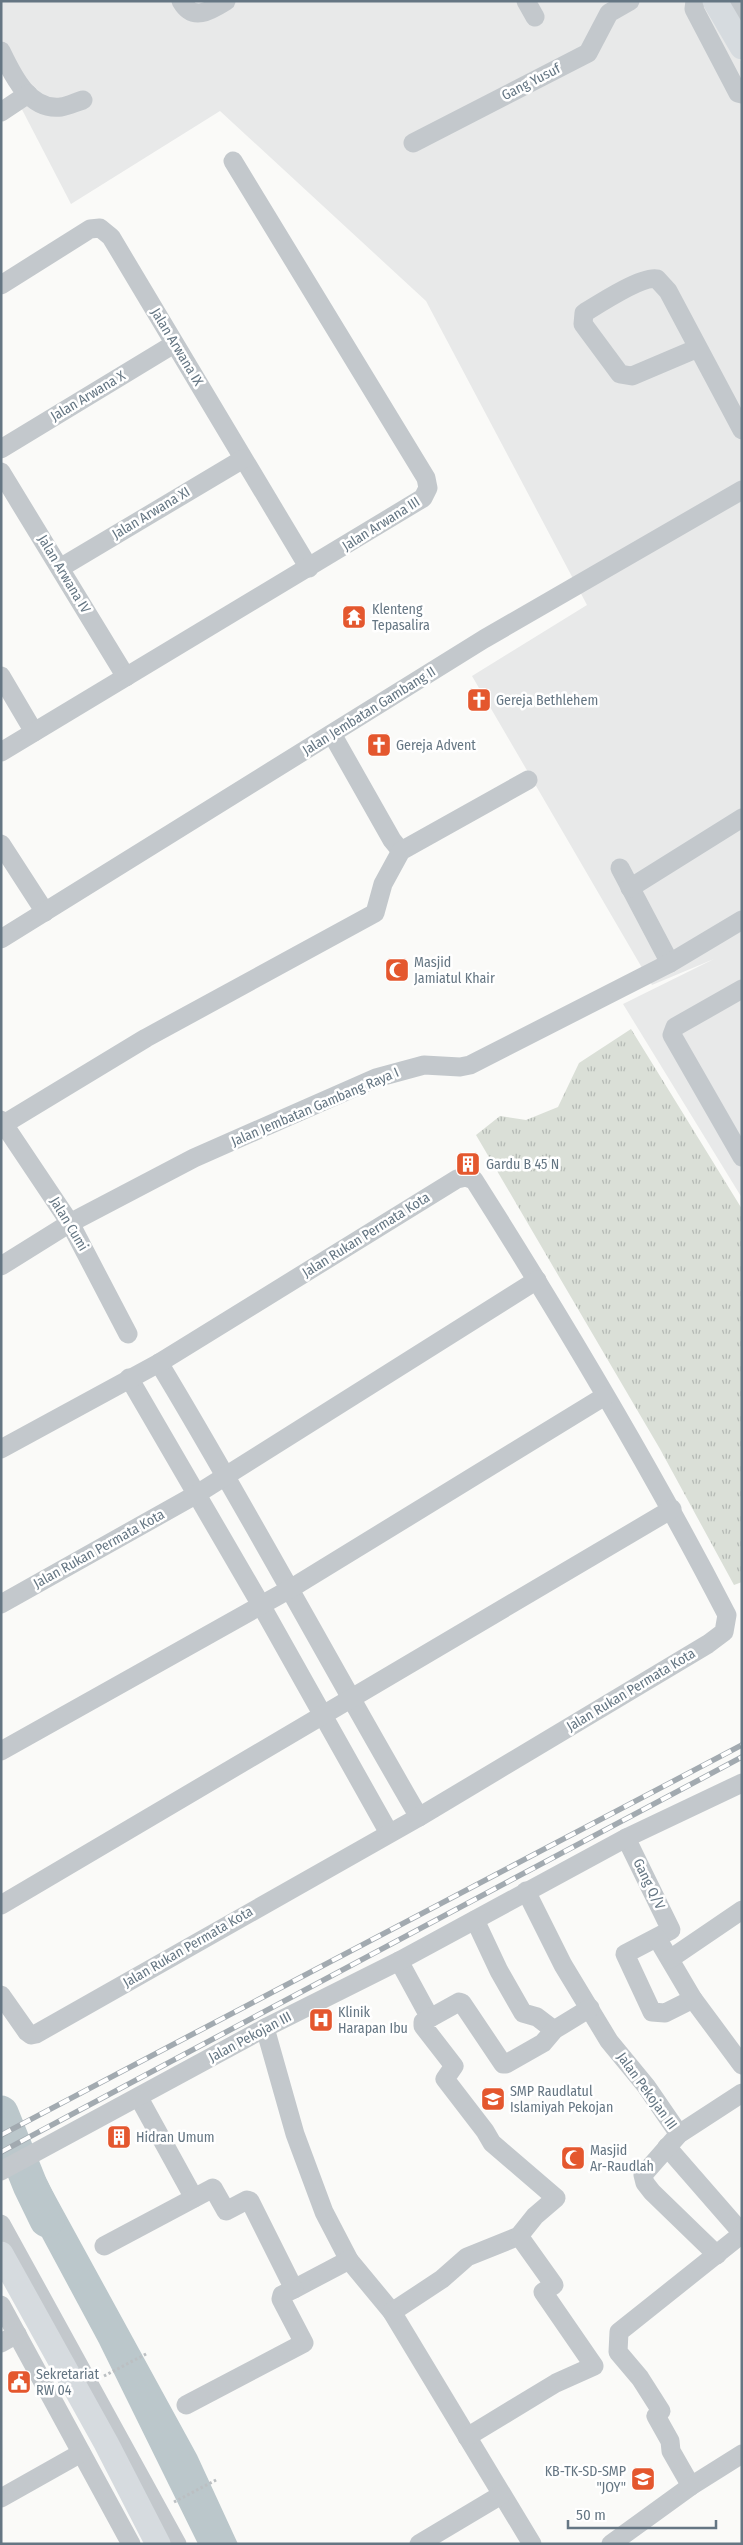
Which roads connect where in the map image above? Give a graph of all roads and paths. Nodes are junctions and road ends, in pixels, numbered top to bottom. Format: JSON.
{"nodes":[{"id":1,"x":181,"y":1,"type":"edge"},
{"id":2,"x":226,"y":1,"type":"edge"},
{"id":3,"x":630,"y":1,"type":"edge"},
{"id":4,"x":695,"y":1,"type":"edge"},
{"id":5,"x":715,"y":1,"type":"edge"},
{"id":6,"x":734,"y":1,"type":"edge"},
{"id":7,"x":742,"y":15,"type":"edge"},
{"id":8,"x":742,"y":47,"type":"edge"},
{"id":9,"x":1,"y":51,"type":"edge"},
{"id":10,"x":28,"y":94,"type":"junction"},
{"id":11,"x":742,"y":94,"type":"edge"},
{"id":12,"x":83,"y":100,"type":"dead end"},
{"id":13,"x":1,"y":112,"type":"edge"},
{"id":14,"x":414,"y":143,"type":"dead end"},
{"id":15,"x":232,"y":161,"type":"dead end"},
{"id":16,"x":1,"y":285,"type":"edge"},
{"id":17,"x":174,"y":344,"type":"junction"},
{"id":18,"x":698,"y":348,"type":"junction"},
{"id":19,"x":742,"y":430,"type":"edge"},
{"id":20,"x":1,"y":449,"type":"edge"},
{"id":21,"x":243,"y":459,"type":"junction"},
{"id":22,"x":1,"y":472,"type":"edge"},
{"id":23,"x":742,"y":490,"type":"edge"},
{"id":24,"x":60,"y":568,"type":"junction"},
{"id":25,"x":309,"y":568,"type":"junction"},
{"id":26,"x":1,"y":676,"type":"edge"},
{"id":27,"x":126,"y":677,"type":"junction"},
{"id":28,"x":34,"y":732,"type":"junction"},
{"id":29,"x":332,"y":734,"type":"junction"},
{"id":30,"x":1,"y":752,"type":"edge"},
{"id":31,"x":528,"y":780,"type":"dead end"},
{"id":32,"x":742,"y":818,"type":"edge"},
{"id":33,"x":1,"y":844,"type":"edge"},
{"id":34,"x":401,"y":850,"type":"junction"},
{"id":35,"x":620,"y":868,"type":"dead end"},
{"id":36,"x":630,"y":888,"type":"junction"},
{"id":37,"x":45,"y":912,"type":"junction"},
{"id":38,"x":742,"y":920,"type":"edge"},
{"id":39,"x":1,"y":939,"type":"edge"},
{"id":40,"x":670,"y":963,"type":"junction"},
{"id":41,"x":742,"y":989,"type":"edge"},
{"id":42,"x":3,"y":1122,"type":"edge"},
{"id":43,"x":739,"y":1145,"type":"edge"},
{"id":44,"x":70,"y":1223,"type":"junction"},
{"id":45,"x":1,"y":1266,"type":"edge"},
{"id":46,"x":537,"y":1280,"type":"junction"},
{"id":47,"x":128,"y":1334,"type":"dead end"},
{"id":48,"x":159,"y":1363,"type":"junction"},
{"id":49,"x":129,"y":1378,"type":"junction"},
{"id":50,"x":605,"y":1396,"type":"junction"},
{"id":51,"x":1,"y":1449,"type":"edge"},
{"id":52,"x":227,"y":1475,"type":"junction"},
{"id":53,"x":197,"y":1494,"type":"junction"},
{"id":54,"x":672,"y":1509,"type":"junction"},
{"id":55,"x":290,"y":1588,"type":"junction"},
{"id":56,"x":1,"y":1604,"type":"edge"},
{"id":57,"x":261,"y":1605,"type":"junction"},
{"id":58,"x":350,"y":1698,"type":"junction"},
{"id":59,"x":321,"y":1714,"type":"junction"},
{"id":60,"x":1,"y":1751,"type":"edge"},
{"id":61,"x":739,"y":1790,"type":"edge"},
{"id":62,"x":419,"y":1817,"type":"junction"},
{"id":63,"x":390,"y":1833,"type":"junction"},
{"id":64,"x":626,"y":1838,"type":"junction"},
{"id":65,"x":526,"y":1891,"type":"junction"},
{"id":66,"x":1,"y":1905,"type":"edge"},
{"id":67,"x":742,"y":1910,"type":"edge"},
{"id":68,"x":475,"y":1920,"type":"junction"},
{"id":69,"x":664,"y":1934,"type":"junction"},
{"id":70,"x":670,"y":1959,"type":"junction"},
{"id":71,"x":399,"y":1961,"type":"junction"},
{"id":72,"x":1,"y":1995,"type":"edge"},
{"id":73,"x":693,"y":1999,"type":"junction"},
{"id":74,"x":590,"y":2008,"type":"junction"},
{"id":75,"x":430,"y":2018,"type":"junction"},
{"id":76,"x":265,"y":2028,"type":"junction"},
{"id":77,"x":554,"y":2030,"type":"junction"},
{"id":78,"x":742,"y":2065,"type":"edge"},
{"id":79,"x":742,"y":2093,"type":"edge"},
{"id":80,"x":139,"y":2098,"type":"junction"},
{"id":81,"x":673,"y":2141,"type":"junction"},
{"id":82,"x":1,"y":2170,"type":"edge"},
{"id":83,"x":194,"y":2198,"type":"junction"},
{"id":84,"x":1,"y":2224,"type":"edge"},
{"id":85,"x":742,"y":2234,"type":"edge"},
{"id":86,"x":519,"y":2236,"type":"junction"},
{"id":87,"x":104,"y":2246,"type":"dead end"},
{"id":88,"x":1,"y":2254,"type":"edge"},
{"id":89,"x":717,"y":2255,"type":"junction"},
{"id":90,"x":349,"y":2260,"type":"junction"},
{"id":91,"x":294,"y":2289,"type":"junction"},
{"id":92,"x":1,"y":2305,"type":"edge"},
{"id":93,"x":392,"y":2312,"type":"junction"},
{"id":94,"x":9,"y":2339,"type":"edge"},
{"id":95,"x":618,"y":2352,"type":"junction"},
{"id":96,"x":148,"y":2353,"type":"dead end"},
{"id":97,"x":594,"y":2366,"type":"junction"},
{"id":98,"x":103,"y":2376,"type":"dead end"},
{"id":99,"x":186,"y":2405,"type":"dead end"},
{"id":100,"x":467,"y":2437,"type":"junction"},
{"id":101,"x":81,"y":2453,"type":"junction"},
{"id":102,"x":742,"y":2454,"type":"edge"},
{"id":103,"x":218,"y":2480,"type":"dead end"},
{"id":104,"x":691,"y":2486,"type":"junction"},
{"id":105,"x":501,"y":2495,"type":"junction"},
{"id":106,"x":1,"y":2498,"type":"edge"},
{"id":107,"x":168,"y":2506,"type":"dead end"},
{"id":108,"x":131,"y":2544,"type":"edge"},
{"id":109,"x":158,"y":2544,"type":"edge"},
{"id":110,"x":177,"y":2544,"type":"edge"},
{"id":111,"x":419,"y":2544,"type":"edge"},
{"id":112,"x":532,"y":2544,"type":"edge"},
{"id":113,"x":612,"y":2544,"type":"edge"}],
"edges":[{"from":1,"to":2,"type":"street"},
{"from":3,"to":14,"type":"street","name":"Gang Yusuf"},
{"from":4,"to":11,"type":"street"},
{"from":5,"to":8,"type":"main road"},
{"from":6,"to":7,"type":"street"},
{"from":9,"to":10,"type":"street"},
{"from":10,"to":12,"type":"street"},
{"from":10,"to":13,"type":"street"},
{"from":15,"to":25,"type":"street","name":"Jalan Arwana III"},
{"from":16,"to":17,"type":"street","name":"Jalan Arwana IX"},
{"from":17,"to":20,"type":"street","name":"Jalan Arwana X"},
{"from":17,"to":21,"type":"street","name":"Jalan Arwana IX"},
{"from":18,"to":18,"type":"street"},
{"from":18,"to":19,"type":"street"},
{"from":21,"to":24,"type":"street","name":"Jalan Arwana XI"},
{"from":21,"to":25,"type":"street","name":"Jalan Arwana IX"},
{"from":22,"to":24,"type":"street","name":"Jalan Arwana IV"},
{"from":23,"to":29,"type":"street","name":"Jalan Jembatan Gambang II"},
{"from":24,"to":27,"type":"street","name":"Jalan Arwana IV"},
{"from":25,"to":27,"type":"street","name":"Jalan Arwana III"},
{"from":26,"to":28,"type":"street"},
{"from":27,"to":28,"type":"street","name":"Jalan Arwana III"},
{"from":28,"to":30,"type":"street","name":"Jalan Arwana III"},
{"from":29,"to":34,"type":"street"},
{"from":29,"to":37,"type":"street","name":"Jalan Jembatan Gambang II"},
{"from":31,"to":34,"type":"street"},
{"from":32,"to":36,"type":"street"},
{"from":33,"to":37,"type":"street"},
{"from":34,"to":42,"type":"street"},
{"from":35,"to":36,"type":"street"},
{"from":36,"to":40,"type":"street"},
{"from":37,"to":39,"type":"street","name":"Jalan Jembatan Gambang II"},
{"from":38,"to":40,"type":"street","name":"Jalan Jembatan Gambang Raya I"},
{"from":40,"to":44,"type":"street","name":"Jalan Jembatan Gambang Raya I"},
{"from":41,"to":43,"type":"street"},
{"from":42,"to":44,"type":"street","name":"Jalan Cumi"},
{"from":44,"to":45,"type":"street","name":"Jalan Jembatan Gambang Raya I"},
{"from":44,"to":47,"type":"street","name":"Jalan Cumi"},
{"from":46,"to":48,"type":"street","name":"Jalan Rukan Permata Kota"},
{"from":46,"to":50,"type":"street","name":"Jalan Rukan Permata Kota"},
{"from":46,"to":52,"type":"street","name":"Jalan Rukan Permata Kota"},
{"from":48,"to":49,"type":"street","name":"Jalan Rukan Permata Kota"},
{"from":48,"to":52,"type":"street"},
{"from":49,"to":51,"type":"street","name":"Jalan Rukan Permata Kota"},
{"from":49,"to":53,"type":"street"},
{"from":50,"to":54,"type":"street","name":"Jalan Rukan Permata Kota"},
{"from":50,"to":55,"type":"street"},
{"from":52,"to":53,"type":"street","name":"Jalan Rukan Permata Kota"},
{"from":52,"to":55,"type":"street"},
{"from":53,"to":56,"type":"street","name":"Jalan Rukan Permata Kota"},
{"from":53,"to":57,"type":"street"},
{"from":54,"to":58,"type":"street"},
{"from":54,"to":62,"type":"street","name":"Jalan Rukan Permata Kota"},
{"from":55,"to":57,"type":"street"},
{"from":55,"to":58,"type":"street"},
{"from":57,"to":59,"type":"street"},
{"from":57,"to":60,"type":"street"},
{"from":58,"to":59,"type":"street"},
{"from":58,"to":62,"type":"street"},
{"from":59,"to":63,"type":"street"},
{"from":59,"to":66,"type":"street"},
{"from":61,"to":64,"type":"street","name":"Jalan Pekojan III"},
{"from":62,"to":63,"type":"street","name":"Jalan Rukan Permata Kota"},
{"from":63,"to":72,"type":"street","name":"Jalan Rukan Permata Kota"},
{"from":64,"to":65,"type":"street","name":"Jalan Pekojan III"},
{"from":64,"to":69,"type":"street","name":"Gang Q/V"},
{"from":65,"to":68,"type":"street","name":"Jalan Pekojan III"},
{"from":65,"to":74,"type":"street","name":"Jalan Pekojan III"},
{"from":67,"to":70,"type":"street"},
{"from":68,"to":71,"type":"street","name":"Jalan Pekojan III"},
{"from":68,"to":77,"type":"street"},
{"from":69,"to":70,"type":"street","name":"Gang Q/V"},
{"from":69,"to":73,"type":"street"},
{"from":70,"to":73,"type":"street","name":"Gang Q/V"},
{"from":71,"to":75,"type":"street"},
{"from":71,"to":76,"type":"street","name":"Jalan Pekojan III"},
{"from":73,"to":78,"type":"street","name":"Gang Q/V"},
{"from":74,"to":77,"type":"street"},
{"from":74,"to":81,"type":"street","name":"Jalan Pekojan III"},
{"from":75,"to":77,"type":"street"},
{"from":75,"to":86,"type":"street"},
{"from":76,"to":80,"type":"street","name":"Jalan Pekojan III"},
{"from":76,"to":90,"type":"street"},
{"from":79,"to":81,"type":"street"},
{"from":80,"to":82,"type":"street","name":"Jalan Pekojan III"},
{"from":80,"to":83,"type":"street"},
{"from":81,"to":85,"type":"street","name":"Jalan Pekojan III"},
{"from":81,"to":89,"type":"street"},
{"from":83,"to":87,"type":"street"},
{"from":83,"to":91,"type":"street"},
{"from":84,"to":110,"type":"street"},
{"from":85,"to":89,"type":"street"},
{"from":86,"to":93,"type":"street"},
{"from":86,"to":97,"type":"street"},
{"from":88,"to":109,"type":"main road"},
{"from":89,"to":95,"type":"street"},
{"from":90,"to":91,"type":"street"},
{"from":90,"to":93,"type":"street"},
{"from":91,"to":99,"type":"street"},
{"from":92,"to":94,"type":"street"},
{"from":93,"to":100,"type":"street"},
{"from":94,"to":101,"type":"street"},
{"from":95,"to":97,"type":"street"},
{"from":95,"to":104,"type":"street"},
{"from":96,"to":98,"type":"path"},
{"from":97,"to":100,"type":"street"},
{"from":100,"to":105,"type":"street"},
{"from":101,"to":106,"type":"street"},
{"from":101,"to":108,"type":"street"},
{"from":102,"to":104,"type":"street"},
{"from":103,"to":107,"type":"path"},
{"from":104,"to":113,"type":"street"},
{"from":105,"to":111,"type":"street"},
{"from":105,"to":112,"type":"street"}]}
